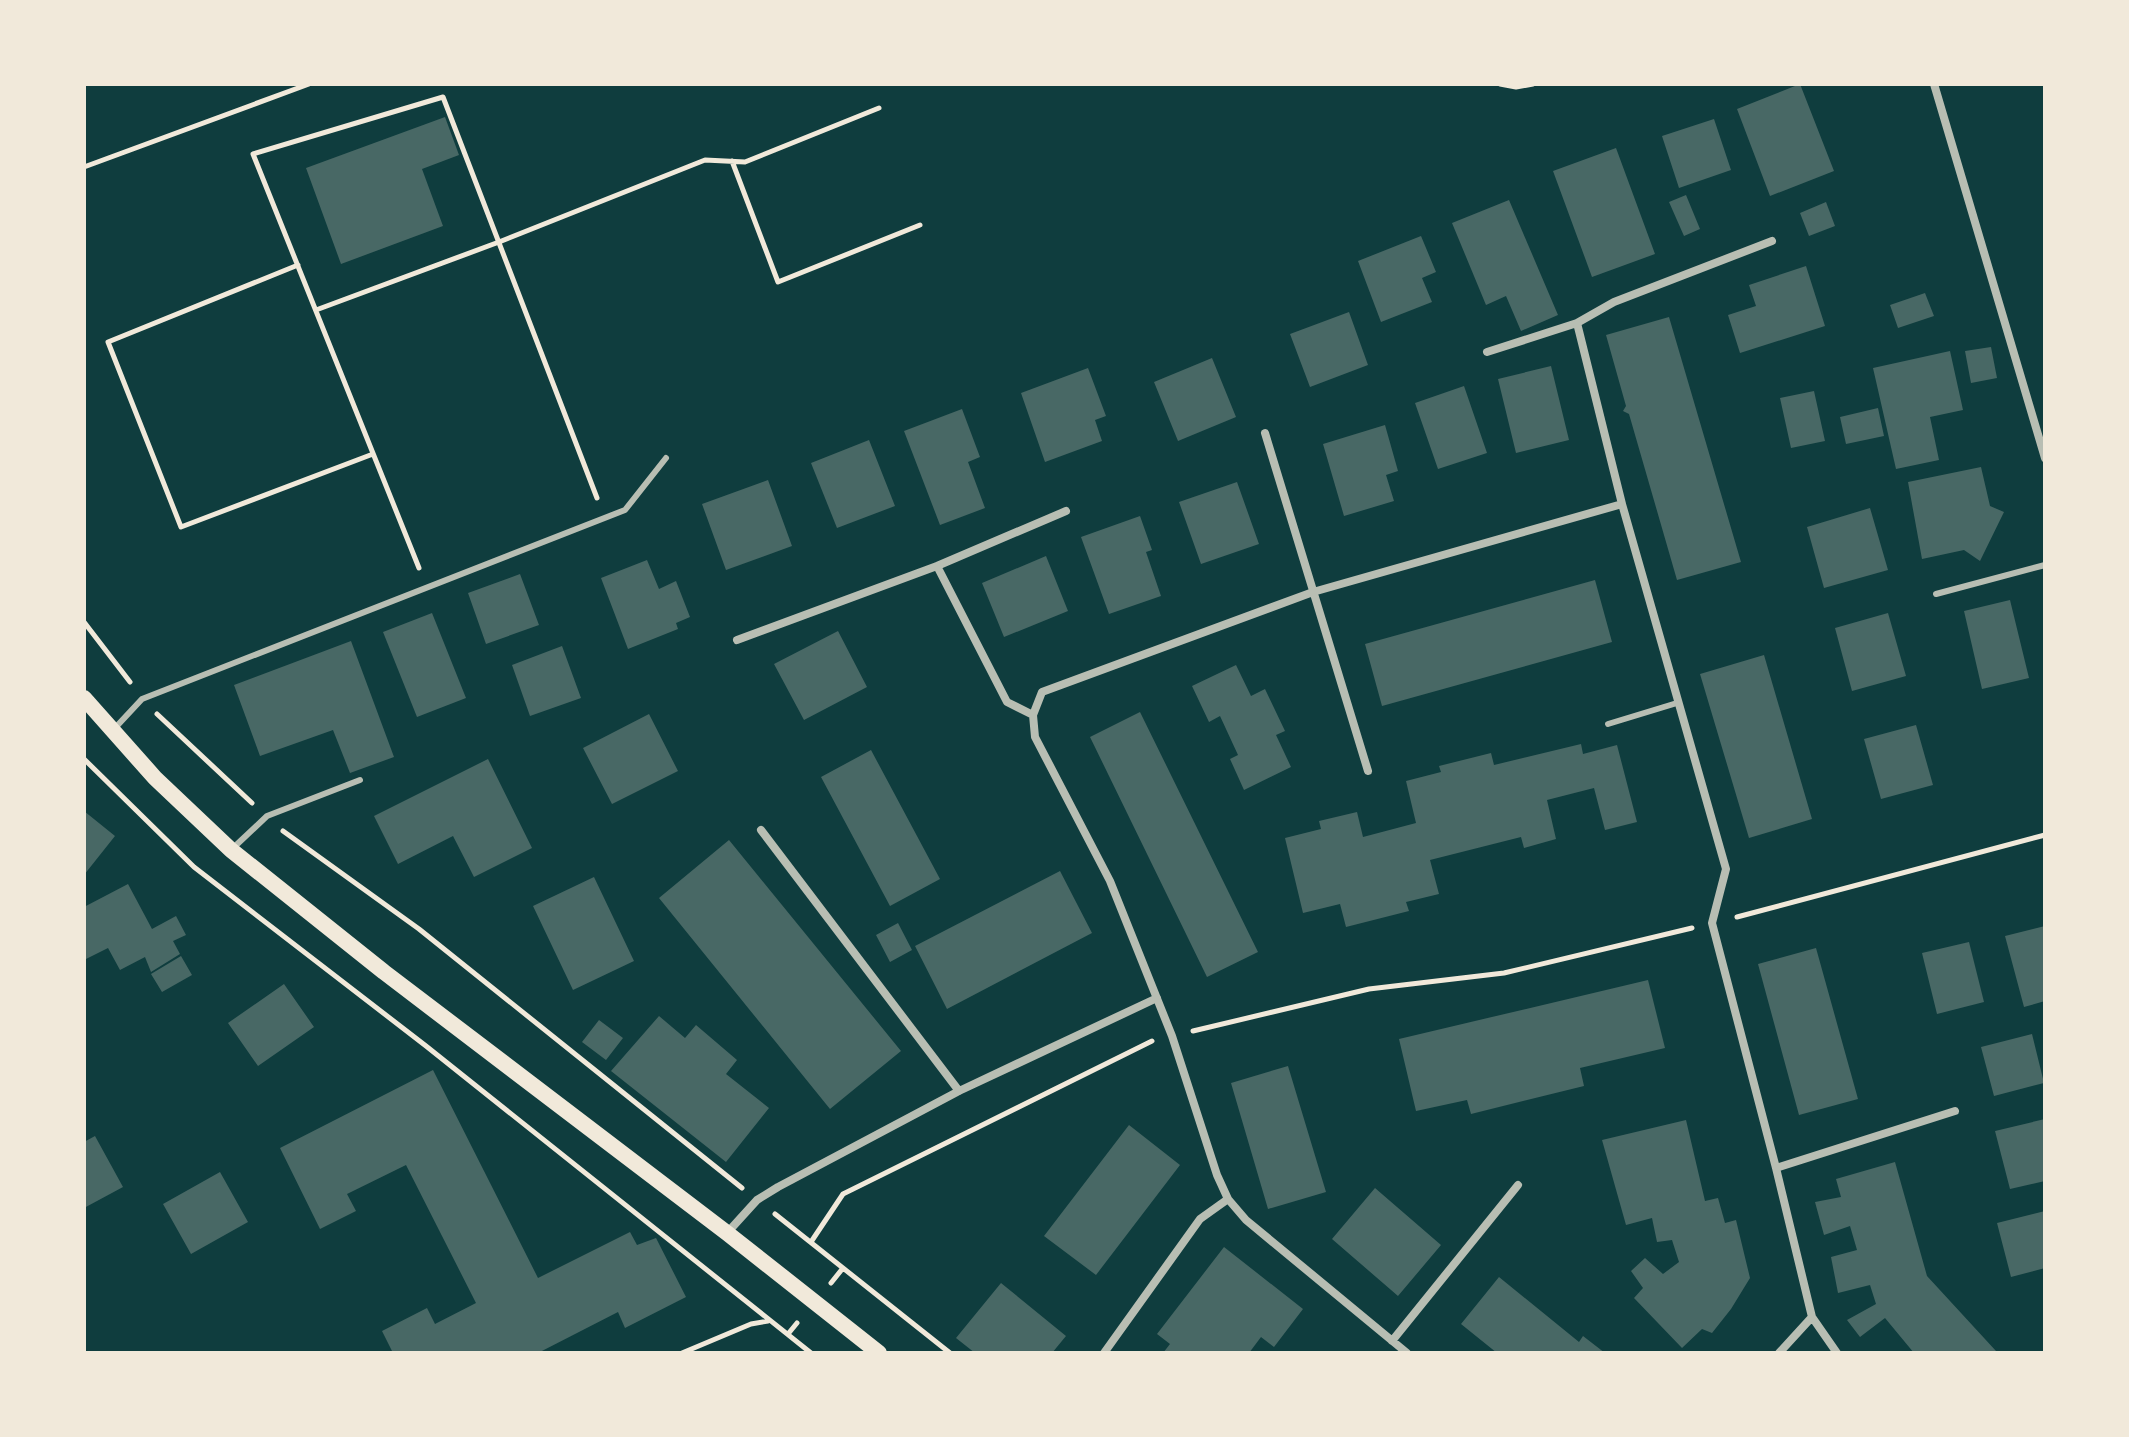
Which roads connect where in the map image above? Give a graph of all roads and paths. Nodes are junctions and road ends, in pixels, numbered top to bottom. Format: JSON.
{"nodes":[{"id":1,"x":309,"y":84,"type":"edge"},
{"id":2,"x":1500,"y":84,"type":"edge"},
{"id":3,"x":1533,"y":84,"type":"edge"},
{"id":4,"x":1934,"y":84,"type":"edge"},
{"id":5,"x":879,"y":108,"type":"dead end"},
{"id":6,"x":732,"y":161,"type":"junction"},
{"id":7,"x":84,"y":167,"type":"edge"},
{"id":8,"x":920,"y":225,"type":"dead end"},
{"id":9,"x":1772,"y":241,"type":"dead end"},
{"id":10,"x":499,"y":242,"type":"junction"},
{"id":11,"x":298,"y":265,"type":"junction"},
{"id":12,"x":316,"y":310,"type":"junction"},
{"id":13,"x":1577,"y":323,"type":"junction"},
{"id":14,"x":1487,"y":352,"type":"dead end"},
{"id":15,"x":1265,"y":433,"type":"dead end"},
{"id":16,"x":373,"y":454,"type":"junction"},
{"id":17,"x":666,"y":458,"type":"dead end"},
{"id":18,"x":2045,"y":458,"type":"edge"},
{"id":19,"x":1622,"y":504,"type":"junction"},
{"id":20,"x":1066,"y":511,"type":"dead end"},
{"id":21,"x":605,"y":518,"type":"junction"},
{"id":22,"x":2045,"y":565,"type":"edge"},
{"id":23,"x":937,"y":566,"type":"junction"},
{"id":24,"x":427,"y":588,"type":"junction"},
{"id":25,"x":1313,"y":592,"type":"junction"},
{"id":26,"x":1936,"y":594,"type":"dead end"},
{"id":27,"x":84,"y":622,"type":"edge"},
{"id":28,"x":737,"y":640,"type":"dead end"},
{"id":29,"x":84,"y":698,"type":"edge"},
{"id":30,"x":142,"y":699,"type":"junction"},
{"id":31,"x":1677,"y":703,"type":"junction"},
{"id":32,"x":1033,"y":715,"type":"junction"},
{"id":33,"x":1608,"y":724,"type":"dead end"},
{"id":34,"x":113,"y":730,"type":"junction"},
{"id":35,"x":84,"y":759,"type":"edge"},
{"id":36,"x":1368,"y":771,"type":"dead end"},
{"id":37,"x":360,"y":780,"type":"dead end"},
{"id":38,"x":267,"y":816,"type":"junction"},
{"id":39,"x":761,"y":830,"type":"dead end"},
{"id":40,"x":2045,"y":835,"type":"edge"},
{"id":41,"x":231,"y":850,"type":"junction"},
{"id":42,"x":1712,"y":923,"type":"junction"},
{"id":43,"x":1157,"y":998,"type":"junction"},
{"id":44,"x":1172,"y":1036,"type":"junction"},
{"id":45,"x":959,"y":1091,"type":"junction"},
{"id":46,"x":1955,"y":1111,"type":"dead end"},
{"id":47,"x":1776,"y":1168,"type":"junction"},
{"id":48,"x":1518,"y":1185,"type":"dead end"},
{"id":49,"x":1228,"y":1199,"type":"junction"},
{"id":50,"x":757,"y":1200,"type":"junction"},
{"id":51,"x":727,"y":1233,"type":"junction"},
{"id":52,"x":811,"y":1242,"type":"junction"},
{"id":53,"x":843,"y":1268,"type":"junction"},
{"id":54,"x":831,"y":1284,"type":"dead end"},
{"id":55,"x":1812,"y":1317,"type":"junction"},
{"id":56,"x":769,"y":1321,"type":"junction"},
{"id":57,"x":797,"y":1323,"type":"dead end"},
{"id":58,"x":788,"y":1334,"type":"junction"},
{"id":59,"x":1392,"y":1341,"type":"junction"},
{"id":60,"x":682,"y":1353,"type":"edge"},
{"id":61,"x":811,"y":1353,"type":"edge"},
{"id":62,"x":879,"y":1353,"type":"edge"},
{"id":63,"x":950,"y":1353,"type":"edge"},
{"id":64,"x":1104,"y":1353,"type":"edge"},
{"id":65,"x":1407,"y":1353,"type":"edge"},
{"id":66,"x":1779,"y":1353,"type":"edge"},
{"id":67,"x":1837,"y":1353,"type":"edge"}],
"edges":[{"from":1,"to":7,"type":"path"},
{"from":2,"to":3,"type":"path"},
{"from":4,"to":18,"type":"street"},
{"from":5,"to":6,"type":"path"},
{"from":6,"to":8,"type":"path"},
{"from":6,"to":10,"type":"path"},
{"from":9,"to":13,"type":"street"},
{"from":10,"to":11,"type":"path"},
{"from":10,"to":12,"type":"path"},
{"from":10,"to":21,"type":"path"},
{"from":11,"to":12,"type":"path"},
{"from":11,"to":16,"type":"path"},
{"from":12,"to":16,"type":"path"},
{"from":13,"to":14,"type":"street"},
{"from":13,"to":19,"type":"street"},
{"from":15,"to":25,"type":"street"},
{"from":16,"to":24,"type":"path"},
{"from":17,"to":21,"type":"lane"},
{"from":19,"to":25,"type":"street"},
{"from":19,"to":31,"type":"street"},
{"from":20,"to":23,"type":"street"},
{"from":21,"to":24,"type":"lane"},
{"from":22,"to":26,"type":"lane"},
{"from":23,"to":28,"type":"street"},
{"from":23,"to":32,"type":"street"},
{"from":24,"to":30,"type":"lane"},
{"from":25,"to":32,"type":"street"},
{"from":25,"to":36,"type":"street"},
{"from":27,"to":30,"type":"path"},
{"from":29,"to":34,"type":"main road"},
{"from":30,"to":34,"type":"lane"},
{"from":30,"to":38,"type":"path"},
{"from":31,"to":33,"type":"lane"},
{"from":31,"to":42,"type":"street"},
{"from":32,"to":43,"type":"street"},
{"from":34,"to":41,"type":"main road"},
{"from":35,"to":56,"type":"path"},
{"from":37,"to":38,"type":"lane"},
{"from":38,"to":41,"type":"lane"},
{"from":38,"to":50,"type":"path"},
{"from":39,"to":45,"type":"street"},
{"from":40,"to":42,"type":"path"},
{"from":41,"to":51,"type":"main road"},
{"from":42,"to":44,"type":"path"},
{"from":42,"to":47,"type":"street"},
{"from":43,"to":44,"type":"street"},
{"from":43,"to":45,"type":"street"},
{"from":44,"to":49,"type":"street"},
{"from":44,"to":52,"type":"path"},
{"from":45,"to":50,"type":"street"},
{"from":46,"to":47,"type":"street"},
{"from":47,"to":55,"type":"street"},
{"from":48,"to":59,"type":"street"},
{"from":49,"to":59,"type":"street"},
{"from":49,"to":64,"type":"street"},
{"from":50,"to":51,"type":"street"},
{"from":50,"to":52,"type":"path"},
{"from":51,"to":62,"type":"main road"},
{"from":52,"to":53,"type":"path"},
{"from":53,"to":54,"type":"path"},
{"from":53,"to":63,"type":"path"},
{"from":55,"to":66,"type":"street"},
{"from":55,"to":67,"type":"street"},
{"from":56,"to":58,"type":"path"},
{"from":56,"to":60,"type":"path"},
{"from":57,"to":58,"type":"path"},
{"from":58,"to":61,"type":"path"},
{"from":59,"to":65,"type":"street"}]}
